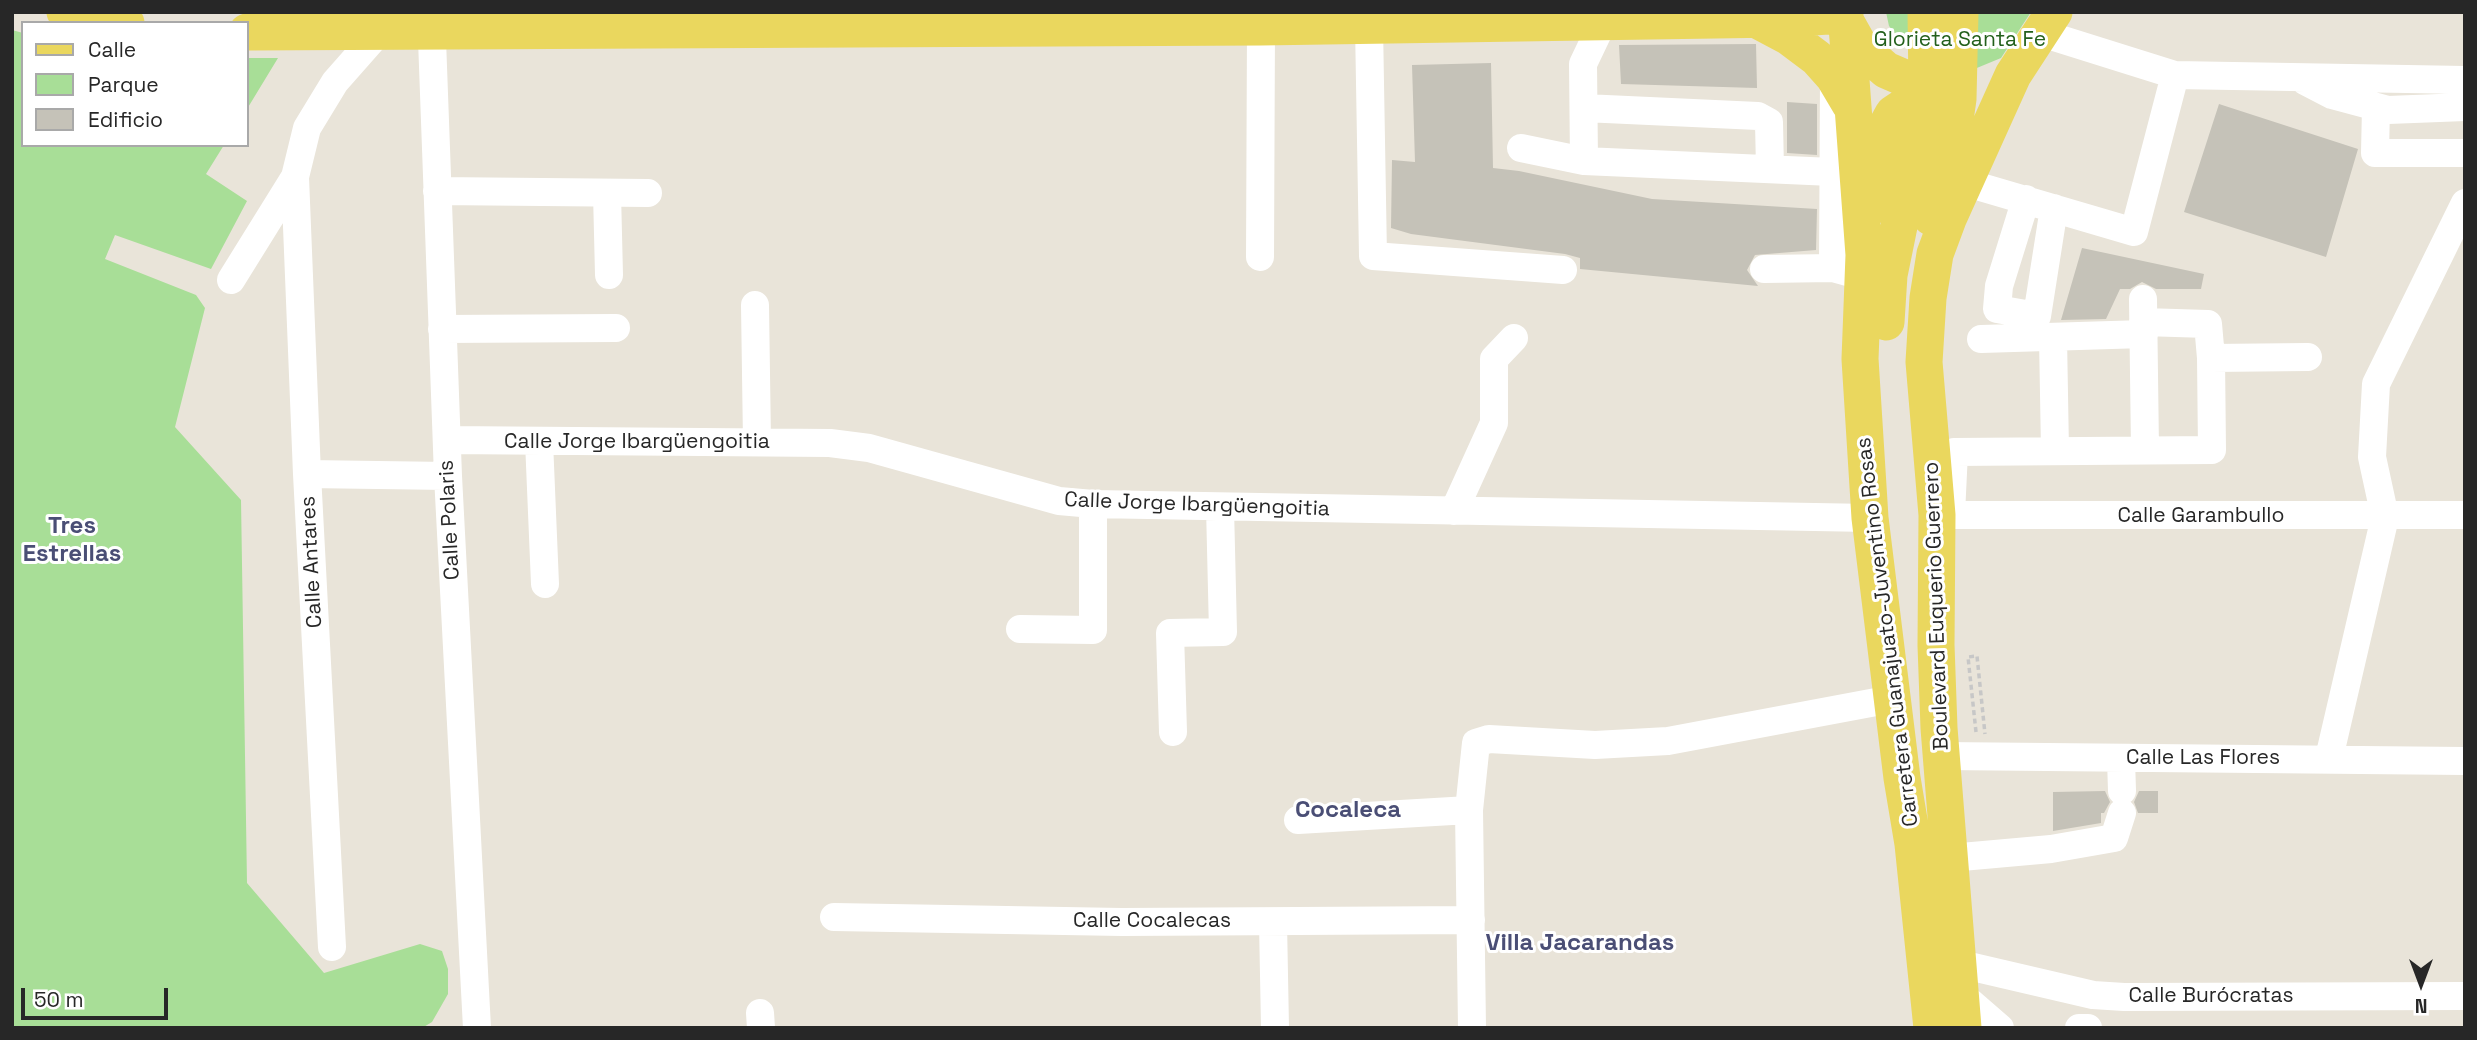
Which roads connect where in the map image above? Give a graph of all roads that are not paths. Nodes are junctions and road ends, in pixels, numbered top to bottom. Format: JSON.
{"nodes":[{"id":1,"x":65,"y":12,"type":"edge"},
{"id":2,"x":1926,"y":12,"type":"edge"},
{"id":3,"x":1961,"y":12,"type":"edge"},
{"id":4,"x":1773,"y":17,"type":"edge"},
{"id":5,"x":1845,"y":18,"type":"edge"},
{"id":6,"x":1332,"y":19,"type":"edge"},
{"id":7,"x":975,"y":20,"type":"edge"},
{"id":8,"x":115,"y":21,"type":"edge"},
{"id":9,"x":431,"y":21,"type":"edge"},
{"id":10,"x":1603,"y":22,"type":"junction"},
{"id":11,"x":1559,"y":23,"type":"junction"},
{"id":12,"x":2047,"y":23,"type":"edge"},
{"id":13,"x":1369,"y":25,"type":"junction"},
{"id":14,"x":1261,"y":27,"type":"junction"},
{"id":15,"x":380,"y":31,"type":"junction"},
{"id":16,"x":248,"y":32,"type":"edge"},
{"id":17,"x":1583,"y":64,"type":"junction"},
{"id":18,"x":2013,"y":75,"type":"junction"},
{"id":19,"x":2175,"y":75,"type":"junction"},
{"id":20,"x":2298,"y":77,"type":"junction"},
{"id":21,"x":2465,"y":80,"type":"edge"},
{"id":22,"x":1842,"y":91,"type":"junction"},
{"id":23,"x":2376,"y":107,"type":"junction"},
{"id":24,"x":2465,"y":107,"type":"edge"},
{"id":25,"x":1584,"y":108,"type":"junction"},
{"id":26,"x":2463,"y":144,"type":"edge"},
{"id":27,"x":1521,"y":148,"type":"dead end"},
{"id":28,"x":1584,"y":160,"type":"junction"},
{"id":29,"x":1770,"y":169,"type":"junction"},
{"id":30,"x":1832,"y":172,"type":"junction"},
{"id":31,"x":295,"y":177,"type":"junction"},
{"id":32,"x":1967,"y":183,"type":"junction"},
{"id":33,"x":437,"y":191,"type":"junction"},
{"id":34,"x":607,"y":193,"type":"junction"},
{"id":35,"x":648,"y":193,"type":"dead end"},
{"id":36,"x":2026,"y":200,"type":"junction"},
{"id":37,"x":2465,"y":203,"type":"edge"},
{"id":38,"x":2054,"y":208,"type":"junction"},
{"id":39,"x":1260,"y":257,"type":"dead end"},
{"id":40,"x":1854,"y":266,"type":"junction"},
{"id":41,"x":1764,"y":269,"type":"dead end"},
{"id":42,"x":1563,"y":270,"type":"dead end"},
{"id":43,"x":609,"y":275,"type":"dead end"},
{"id":44,"x":231,"y":280,"type":"dead end"},
{"id":45,"x":1928,"y":298,"type":"junction"},
{"id":46,"x":755,"y":305,"type":"dead end"},
{"id":47,"x":2144,"y":318,"type":"junction"},
{"id":48,"x":616,"y":328,"type":"dead end"},
{"id":49,"x":442,"y":329,"type":"junction"},
{"id":50,"x":2053,"y":337,"type":"junction"},
{"id":51,"x":1514,"y":338,"type":"dead end"},
{"id":52,"x":1981,"y":339,"type":"dead end"},
{"id":53,"x":2308,"y":357,"type":"dead end"},
{"id":54,"x":2211,"y":358,"type":"junction"},
{"id":55,"x":447,"y":440,"type":"junction"},
{"id":56,"x":539,"y":441,"type":"junction"},
{"id":57,"x":757,"y":442,"type":"junction"},
{"id":58,"x":2145,"y":450,"type":"junction"},
{"id":59,"x":2055,"y":451,"type":"junction"},
{"id":60,"x":307,"y":474,"type":"junction"},
{"id":61,"x":447,"y":476,"type":"junction"},
{"id":62,"x":1093,"y":504,"type":"junction"},
{"id":63,"x":1220,"y":507,"type":"junction"},
{"id":64,"x":1454,"y":511,"type":"junction"},
{"id":65,"x":1944,"y":514,"type":"junction"},
{"id":66,"x":2465,"y":515,"type":"edge"},
{"id":67,"x":2385,"y":517,"type":"junction"},
{"id":68,"x":1870,"y":518,"type":"junction"},
{"id":69,"x":545,"y":584,"type":"dead end"},
{"id":70,"x":1020,"y":629,"type":"dead end"},
{"id":71,"x":1922,"y":646,"type":"junction"},
{"id":72,"x":1892,"y":699,"type":"junction"},
{"id":73,"x":1173,"y":732,"type":"dead end"},
{"id":74,"x":1942,"y":756,"type":"junction"},
{"id":75,"x":2122,"y":758,"type":"junction"},
{"id":76,"x":2329,"y":758,"type":"junction"},
{"id":77,"x":2465,"y":761,"type":"edge"},
{"id":78,"x":1469,"y":810,"type":"junction"},
{"id":79,"x":1298,"y":820,"type":"dead end"},
{"id":80,"x":1913,"y":844,"type":"junction"},
{"id":81,"x":1950,"y":858,"type":"junction"},
{"id":82,"x":834,"y":917,"type":"dead end"},
{"id":83,"x":1471,"y":920,"type":"junction"},
{"id":84,"x":1273,"y":922,"type":"junction"},
{"id":85,"x":332,"y":947,"type":"dead end"},
{"id":86,"x":1962,"y":996,"type":"edge"},
{"id":87,"x":2465,"y":996,"type":"edge"},
{"id":88,"x":477,"y":1028,"type":"edge"},
{"id":89,"x":1275,"y":1028,"type":"edge"},
{"id":90,"x":1472,"y":1028,"type":"edge"},
{"id":91,"x":1932,"y":1028,"type":"edge"},
{"id":92,"x":2000,"y":1028,"type":"edge"},
{"id":93,"x":2080,"y":1028,"type":"edge"},
{"id":94,"x":2088,"y":1028,"type":"edge"}],
"edges":[{"from":1,"to":8,"type":"main road"},
{"from":2,"to":71,"type":"main road"},
{"from":3,"to":71,"type":"main road"},
{"from":4,"to":5,"type":"main road"},
{"from":4,"to":10,"type":"main road"},
{"from":4,"to":22,"type":"main road"},
{"from":5,"to":18,"type":"main road"},
{"from":5,"to":22,"type":"main road","name":"Carretera Guanajuato-Juventino Rosas"},
{"from":6,"to":13,"type":"main road"},
{"from":6,"to":14,"type":"main road"},
{"from":7,"to":9,"type":"main road"},
{"from":7,"to":14,"type":"main road"},
{"from":9,"to":15,"type":"main road"},
{"from":9,"to":33,"type":"street","name":"Calle Polaris"},
{"from":10,"to":11,"type":"main road"},
{"from":10,"to":17,"type":"street"},
{"from":11,"to":13,"type":"main road"},
{"from":11,"to":17,"type":"street"},
{"from":12,"to":18,"type":"main road","name":"Boulevard Euquerio Guerrero"},
{"from":12,"to":19,"type":"street"},
{"from":13,"to":42,"type":"street"},
{"from":14,"to":39,"type":"street"},
{"from":15,"to":16,"type":"main road"},
{"from":15,"to":31,"type":"street","name":"Calle Antares"},
{"from":17,"to":25,"type":"street"},
{"from":18,"to":32,"type":"main road","name":"Boulevard Euquerio Guerrero"},
{"from":19,"to":20,"type":"street"},
{"from":19,"to":38,"type":"street"},
{"from":20,"to":21,"type":"street"},
{"from":20,"to":23,"type":"street"},
{"from":22,"to":30,"type":"street"},
{"from":22,"to":40,"type":"main road","name":"Carretera Guanajuato-Juventino Rosas"},
{"from":23,"to":24,"type":"street"},
{"from":23,"to":26,"type":"street"},
{"from":25,"to":28,"type":"street"},
{"from":25,"to":29,"type":"street"},
{"from":27,"to":28,"type":"street"},
{"from":28,"to":29,"type":"street"},
{"from":29,"to":30,"type":"street"},
{"from":30,"to":40,"type":"street"},
{"from":31,"to":44,"type":"street","name":"Calle Antares"},
{"from":31,"to":60,"type":"street","name":"Calle Antares"},
{"from":32,"to":36,"type":"street"},
{"from":32,"to":45,"type":"main road","name":"Boulevard Euquerio Guerrero"},
{"from":33,"to":34,"type":"street"},
{"from":33,"to":49,"type":"street","name":"Calle Polaris"},
{"from":34,"to":35,"type":"street"},
{"from":34,"to":43,"type":"street"},
{"from":36,"to":38,"type":"street"},
{"from":36,"to":38,"type":"street"},
{"from":37,"to":67,"type":"street"},
{"from":40,"to":41,"type":"street"},
{"from":40,"to":45,"type":"main road"},
{"from":40,"to":68,"type":"main road","name":"Carretera Guanajuato-Juventino Rosas"},
{"from":45,"to":65,"type":"main road","name":"Boulevard Euquerio Guerrero"},
{"from":46,"to":57,"type":"street"},
{"from":47,"to":50,"type":"street"},
{"from":47,"to":54,"type":"street"},
{"from":47,"to":58,"type":"street"},
{"from":48,"to":49,"type":"street"},
{"from":49,"to":55,"type":"street","name":"Calle Polaris"},
{"from":50,"to":52,"type":"street"},
{"from":50,"to":59,"type":"street"},
{"from":51,"to":64,"type":"street"},
{"from":53,"to":54,"type":"street"},
{"from":54,"to":58,"type":"street"},
{"from":55,"to":56,"type":"street","name":"Calle Jorge Ibargüengoitia"},
{"from":55,"to":61,"type":"street","name":"Calle Polaris"},
{"from":56,"to":57,"type":"street","name":"Calle Jorge Ibargüengoitia"},
{"from":56,"to":69,"type":"street"},
{"from":57,"to":62,"type":"street","name":"Calle Jorge Ibargüengoitia"},
{"from":58,"to":59,"type":"street"},
{"from":59,"to":65,"type":"street"},
{"from":60,"to":61,"type":"street"},
{"from":60,"to":85,"type":"street","name":"Calle Antares"},
{"from":61,"to":88,"type":"street","name":"Calle Polaris"},
{"from":62,"to":63,"type":"street","name":"Calle Jorge Ibargüengoitia"},
{"from":62,"to":70,"type":"street"},
{"from":63,"to":64,"type":"street","name":"Calle Jorge Ibargüengoitia"},
{"from":63,"to":73,"type":"street"},
{"from":64,"to":68,"type":"street","name":"Calle Jorge Ibargüengoitia"},
{"from":65,"to":67,"type":"street","name":"Calle Garambullo"},
{"from":65,"to":71,"type":"main road","name":"Boulevard Euquerio Guerrero"},
{"from":66,"to":67,"type":"street","name":"Calle Garambullo"},
{"from":67,"to":76,"type":"street"},
{"from":68,"to":72,"type":"main road","name":"Carretera Guanajuato-Juventino Rosas"},
{"from":71,"to":74,"type":"main road","name":"Boulevard Euquerio Guerrero"},
{"from":71,"to":80,"type":"main road"},
{"from":72,"to":78,"type":"street"},
{"from":72,"to":80,"type":"main road","name":"Carretera Guanajuato-Juventino Rosas"},
{"from":74,"to":75,"type":"street","name":"Calle Las Flores"},
{"from":74,"to":81,"type":"main road","name":"Boulevard Euquerio Guerrero"},
{"from":75,"to":76,"type":"street","name":"Calle Las Flores"},
{"from":75,"to":81,"type":"street"},
{"from":76,"to":77,"type":"street","name":"Calle Las Flores"},
{"from":78,"to":79,"type":"street"},
{"from":78,"to":83,"type":"street"},
{"from":80,"to":91,"type":"main road","name":"Carretera Guanajuato-Juventino Rosas"},
{"from":81,"to":86,"type":"main road","name":"Boulevard Euquerio Guerrero"},
{"from":82,"to":84,"type":"street","name":"Calle Cocalecas"},
{"from":83,"to":84,"type":"street","name":"Calle Cocalecas"},
{"from":83,"to":90,"type":"street"},
{"from":84,"to":89,"type":"street"},
{"from":86,"to":87,"type":"street","name":"Calle Burócratas"},
{"from":86,"to":92,"type":"street"},
{"from":93,"to":94,"type":"street"}]}
